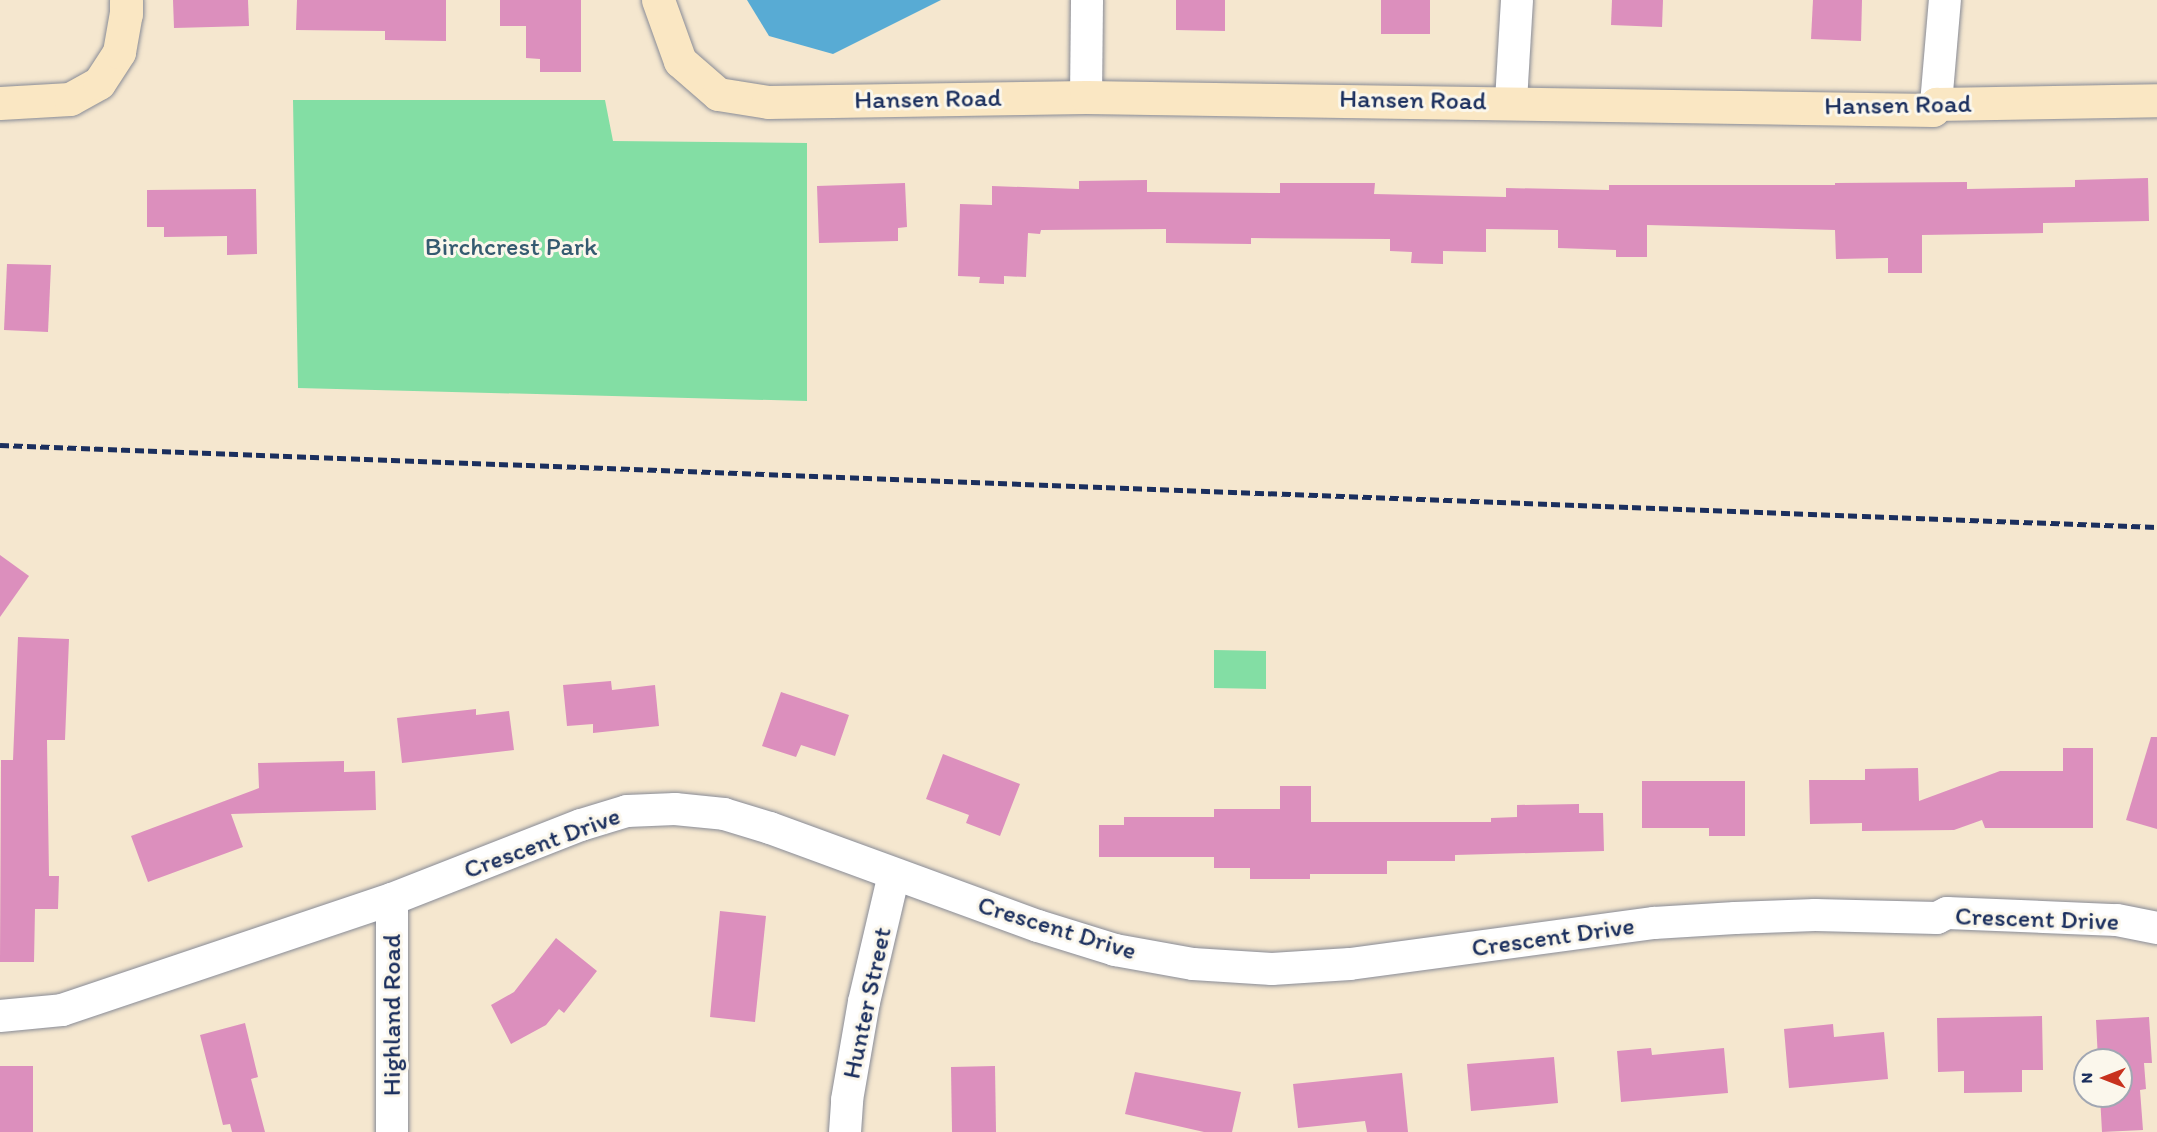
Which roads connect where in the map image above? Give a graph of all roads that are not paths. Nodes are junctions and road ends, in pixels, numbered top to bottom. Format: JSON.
{"nodes":[{"id":1,"x":126,"y":0,"type":"edge"},
{"id":2,"x":658,"y":0,"type":"edge"},
{"id":3,"x":1087,"y":0,"type":"edge"},
{"id":4,"x":1517,"y":0,"type":"edge"},
{"id":5,"x":1945,"y":0,"type":"edge"},
{"id":6,"x":1086,"y":97,"type":"junction"},
{"id":7,"x":2157,"y":100,"type":"edge"},
{"id":8,"x":1511,"y":101,"type":"junction"},
{"id":9,"x":0,"y":103,"type":"edge"},
{"id":10,"x":1936,"y":104,"type":"junction"},
{"id":11,"x":894,"y":874,"type":"junction"},
{"id":12,"x":392,"y":899,"type":"junction"},
{"id":13,"x":2157,"y":928,"type":"edge"},
{"id":14,"x":0,"y":1016,"type":"edge"},
{"id":15,"x":392,"y":1132,"type":"edge"},
{"id":16,"x":845,"y":1132,"type":"edge"}],
"edges":[{"from":1,"to":9,"type":"street"},
{"from":2,"to":6,"type":"street","name":"Hansen Road"},
{"from":3,"to":6,"type":"street"},
{"from":4,"to":8,"type":"street"},
{"from":5,"to":10,"type":"street"},
{"from":6,"to":8,"type":"street","name":"Hansen Road"},
{"from":7,"to":10,"type":"street","name":"Hansen Road"},
{"from":8,"to":10,"type":"street","name":"Hansen Road"},
{"from":11,"to":12,"type":"street","name":"Crescent Drive"},
{"from":11,"to":13,"type":"street","name":"Crescent Drive"},
{"from":11,"to":16,"type":"street","name":"Hunter Street"},
{"from":12,"to":14,"type":"street","name":"Crescent Drive"},
{"from":12,"to":15,"type":"street","name":"Highland Road"}]}
